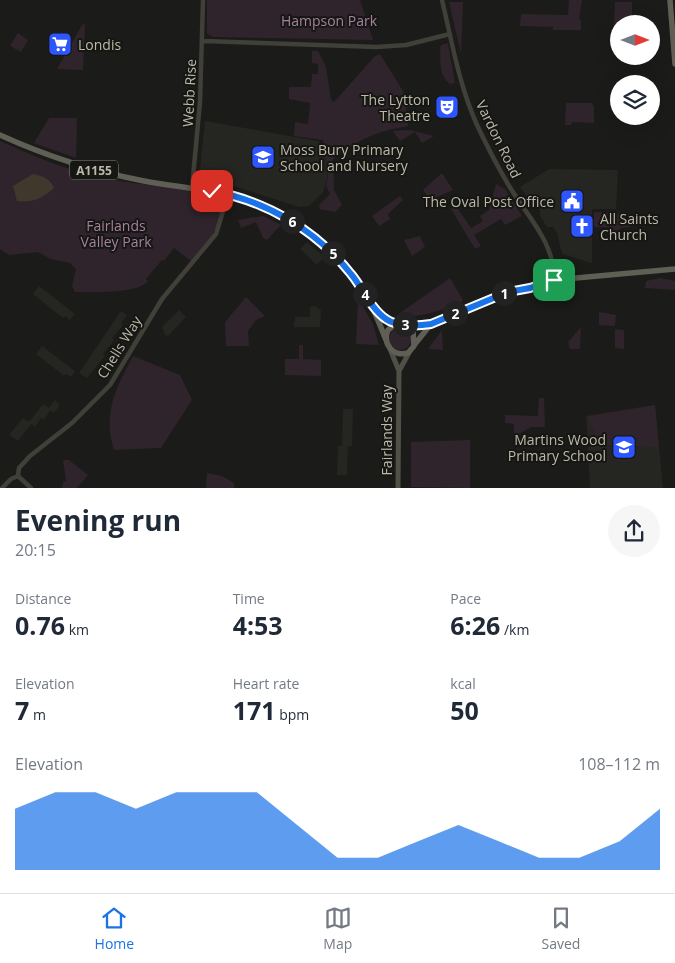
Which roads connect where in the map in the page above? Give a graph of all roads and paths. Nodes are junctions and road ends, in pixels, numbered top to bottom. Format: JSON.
{"nodes":[{"id":1,"x":204,"y":0,"type":"edge"},
{"id":2,"x":442,"y":0,"type":"edge"},
{"id":3,"x":670,"y":0,"type":"edge"},
{"id":4,"x":450,"y":34,"type":"junction"},
{"id":5,"x":203,"y":41,"type":"junction"},
{"id":6,"x":675,"y":64,"type":"edge"},
{"id":7,"x":0,"y":136,"type":"edge"},
{"id":8,"x":192,"y":188,"type":"junction"},
{"id":9,"x":228,"y":195,"type":"junction"},
{"id":10,"x":673,"y":271,"type":"edge"},
{"id":11,"x":554,"y":280,"type":"junction"},
{"id":12,"x":367,"y":297,"type":"junction"},
{"id":13,"x":403,"y":324,"type":"junction"},
{"id":14,"x":431,"y":324,"type":"junction"},
{"id":15,"x":386,"y":340,"type":"junction"},
{"id":16,"x":389,"y":348,"type":"junction"},
{"id":17,"x":412,"y":348,"type":"junction"},
{"id":18,"x":399,"y":371,"type":"junction"},
{"id":19,"x":18,"y":476,"type":"junction"},
{"id":20,"x":2,"y":488,"type":"edge"},
{"id":21,"x":31,"y":488,"type":"edge"},
{"id":22,"x":398,"y":488,"type":"edge"}],
"edges":[{"from":1,"to":5,"type":"street","name":"Webb Rise"},
{"from":2,"to":4,"type":"street","name":"Vardon Road"},
{"from":3,"to":6,"type":"main road"},
{"from":4,"to":5,"type":"street"},
{"from":4,"to":11,"type":"street","name":"Vardon Road"},
{"from":5,"to":8,"type":"street","name":"Webb Rise"},
{"from":7,"to":8,"type":"main road","number":"A1155"},
{"from":8,"to":9,"type":"main road","number":"A1155"},
{"from":9,"to":12,"type":"main road","number":"A1155"},
{"from":9,"to":19,"type":"street","name":"Chells Way"},
{"from":10,"to":11,"type":"main road","number":"A1155"},
{"from":11,"to":14,"type":"main road","number":"A1155"},
{"from":12,"to":13,"type":"main road","number":"A1155"},
{"from":12,"to":15,"type":"main road","number":"A1155"},
{"from":13,"to":14,"type":"main road","number":"A1155"},
{"from":13,"to":15,"type":"main road"},
{"from":13,"to":17,"type":"main road"},
{"from":14,"to":17,"type":"main road","number":"A1155"},
{"from":15,"to":16,"type":"main road"},
{"from":16,"to":17,"type":"main road"},
{"from":16,"to":18,"type":"main road","name":"Fairlands Way"},
{"from":17,"to":18,"type":"main road","name":"Fairlands Way"},
{"from":18,"to":22,"type":"main road","name":"Fairlands Way"},
{"from":19,"to":20,"type":"street","name":"Chells Way"},
{"from":19,"to":21,"type":"street"}]}
